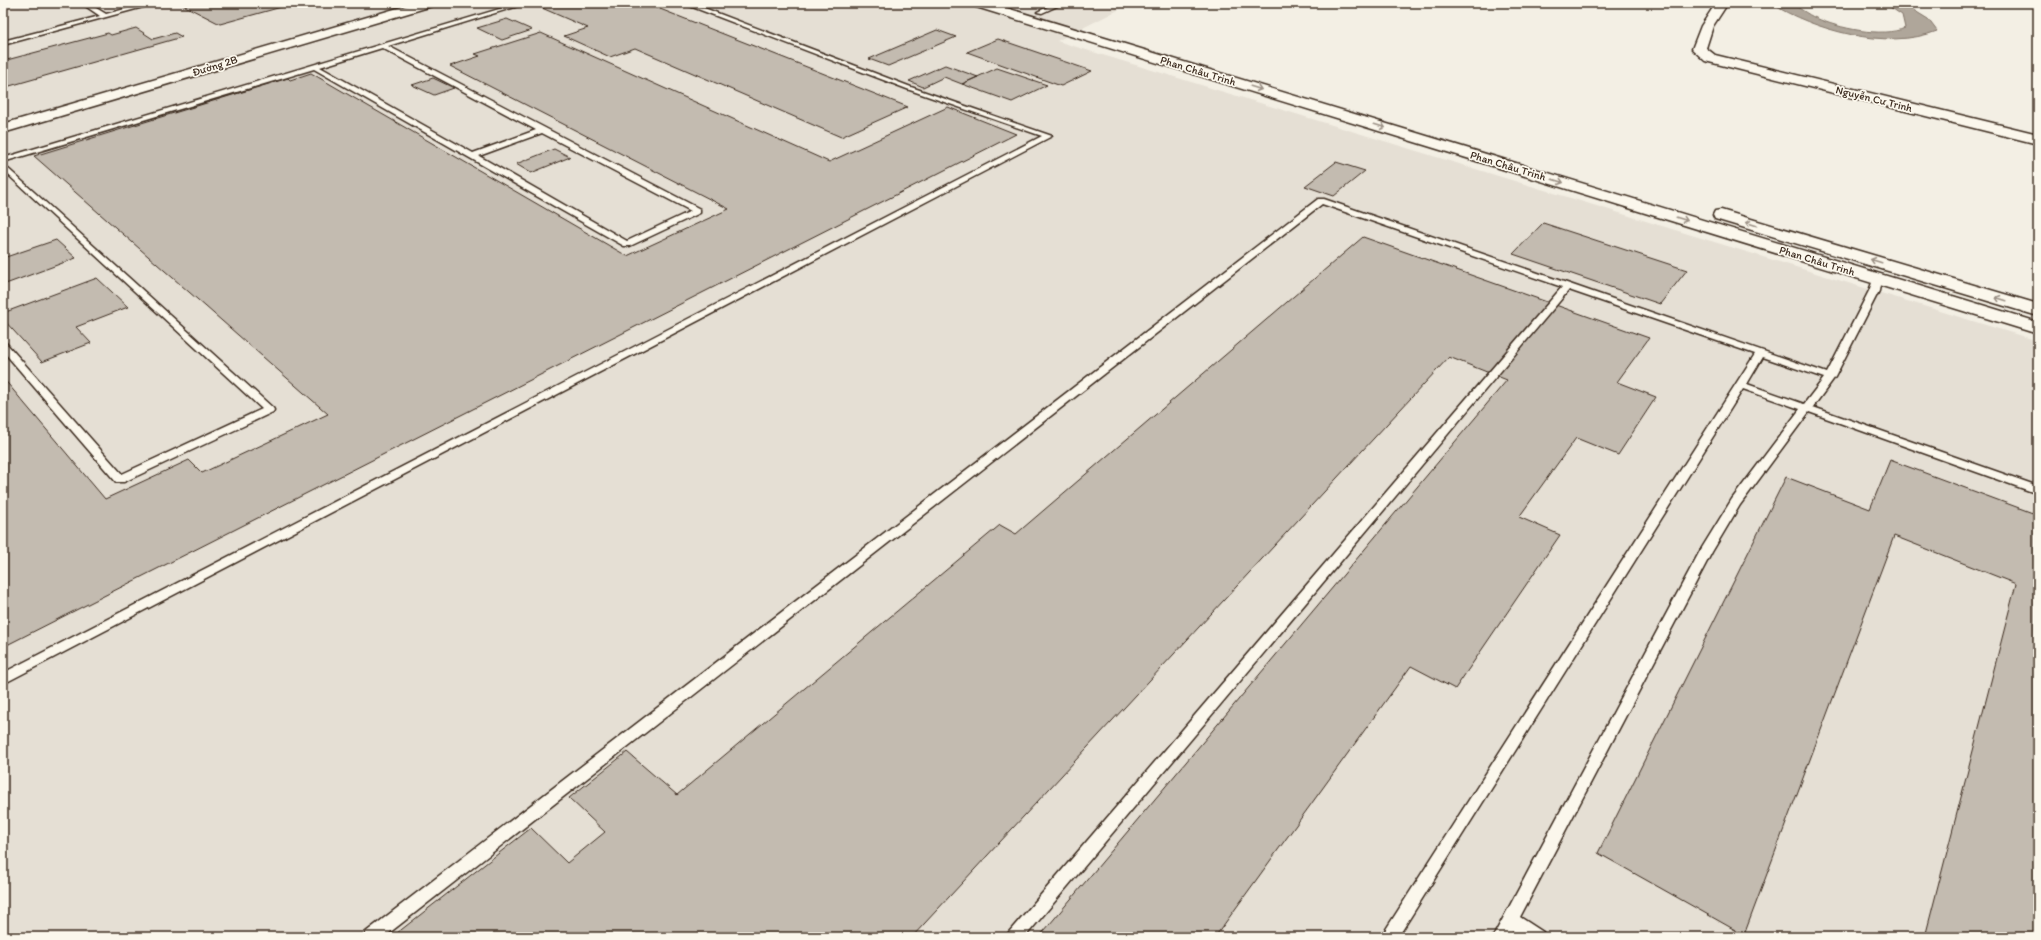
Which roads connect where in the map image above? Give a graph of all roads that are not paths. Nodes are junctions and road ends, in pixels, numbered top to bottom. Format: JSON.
{"nodes":[{"id":1,"x":84,"y":3,"type":"edge"},
{"id":2,"x":155,"y":3,"type":"edge"},
{"id":3,"x":401,"y":3,"type":"edge"},
{"id":4,"x":428,"y":3,"type":"edge"},
{"id":5,"x":525,"y":3,"type":"edge"},
{"id":6,"x":685,"y":3,"type":"edge"},
{"id":7,"x":977,"y":3,"type":"edge"},
{"id":8,"x":1010,"y":3,"type":"edge"},
{"id":9,"x":1061,"y":3,"type":"edge"},
{"id":10,"x":1722,"y":3,"type":"edge"},
{"id":11,"x":1040,"y":12,"type":"junction"},
{"id":12,"x":105,"y":16,"type":"junction"},
{"id":13,"x":3,"y":43,"type":"edge"},
{"id":14,"x":383,"y":46,"type":"junction"},
{"id":15,"x":314,"y":66,"type":"junction"},
{"id":16,"x":3,"y":121,"type":"edge"},
{"id":17,"x":3,"y":129,"type":"edge"},
{"id":18,"x":542,"y":130,"type":"junction"},
{"id":19,"x":2038,"y":140,"type":"edge"},
{"id":20,"x":472,"y":156,"type":"junction"},
{"id":21,"x":3,"y":160,"type":"edge"},
{"id":22,"x":3,"y":166,"type":"edge"},
{"id":23,"x":1688,"y":205,"type":"dead end"},
{"id":24,"x":1710,"y":212,"type":"dead end"},
{"id":25,"x":1877,"y":279,"type":"junction"},
{"id":26,"x":1568,"y":286,"type":"junction"},
{"id":27,"x":2038,"y":310,"type":"edge"},
{"id":28,"x":2038,"y":328,"type":"edge"},
{"id":29,"x":3,"y":345,"type":"edge"},
{"id":30,"x":1761,"y":353,"type":"junction"},
{"id":31,"x":1830,"y":377,"type":"junction"},
{"id":32,"x":1740,"y":385,"type":"junction"},
{"id":33,"x":1806,"y":409,"type":"junction"},
{"id":34,"x":2038,"y":490,"type":"edge"},
{"id":35,"x":3,"y":679,"type":"edge"},
{"id":36,"x":1510,"y":920,"type":"junction"},
{"id":37,"x":372,"y":937,"type":"edge"},
{"id":38,"x":1014,"y":937,"type":"edge"},
{"id":39,"x":1389,"y":937,"type":"edge"},
{"id":40,"x":1501,"y":937,"type":"edge"},
{"id":41,"x":1538,"y":937,"type":"edge"}],
"edges":[{"from":1,"to":12,"type":"lane"},
{"from":2,"to":12,"type":"lane"},
{"from":3,"to":16,"type":"street","name":"Đường 2B"},
{"from":4,"to":17,"type":"street","name":"Đường 2B"},
{"from":5,"to":14,"type":"lane"},
{"from":6,"to":35,"type":"lane"},
{"from":7,"to":25,"type":"street","name":"Phan Châu Trinh","one_way":true},
{"from":8,"to":11,"type":"street","name":"Phan Châu Trinh"},
{"from":9,"to":11,"type":"lane"},
{"from":10,"to":19,"type":"street","name":"Nguyễn Cư Trinh"},
{"from":11,"to":23,"type":"street","name":"Phan Châu Trinh"},
{"from":12,"to":13,"type":"lane"},
{"from":14,"to":15,"type":"lane"},
{"from":14,"to":18,"type":"lane"},
{"from":15,"to":20,"type":"lane"},
{"from":15,"to":21,"type":"lane"},
{"from":18,"to":20,"type":"lane"},
{"from":18,"to":20,"type":"lane"},
{"from":22,"to":29,"type":"lane"},
{"from":27,"to":24,"type":"street","name":"Phan Châu Trinh","one_way":true},
{"from":25,"to":28,"type":"street","name":"Phan Châu Trinh"},
{"from":25,"to":31,"type":"lane"},
{"from":26,"to":30,"type":"lane"},
{"from":26,"to":37,"type":"lane"},
{"from":26,"to":38,"type":"lane"},
{"from":30,"to":31,"type":"lane"},
{"from":30,"to":32,"type":"lane"},
{"from":31,"to":33,"type":"lane"},
{"from":32,"to":33,"type":"lane"},
{"from":32,"to":39,"type":"lane"},
{"from":33,"to":34,"type":"lane"},
{"from":33,"to":36,"type":"lane"},
{"from":36,"to":40,"type":"lane"},
{"from":36,"to":41,"type":"lane"}]}
